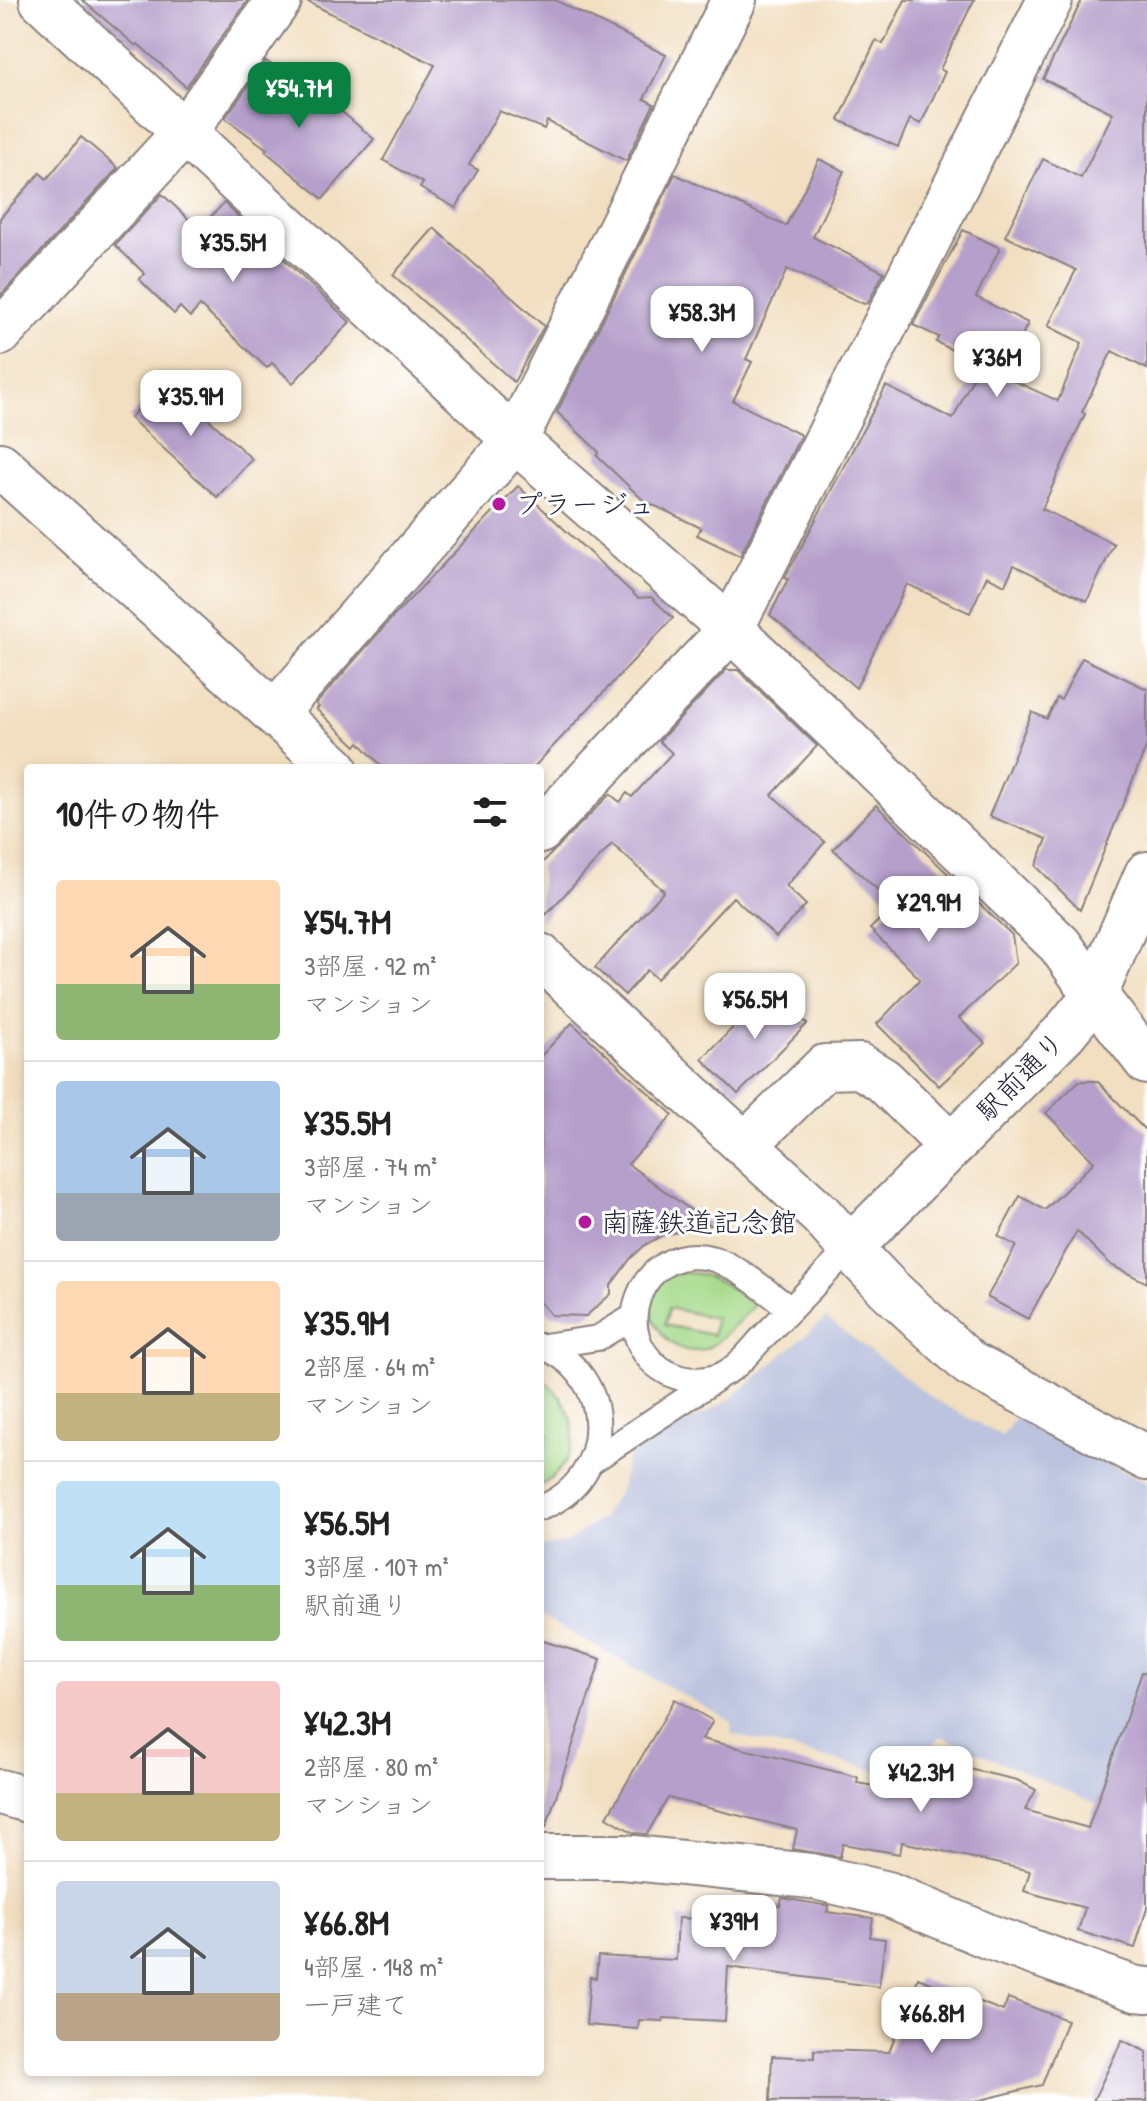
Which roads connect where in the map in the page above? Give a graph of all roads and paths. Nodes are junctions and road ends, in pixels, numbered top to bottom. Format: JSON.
{"nodes":[{"id":1,"x":42,"y":0,"type":"edge"},
{"id":2,"x":279,"y":0,"type":"edge"},
{"id":3,"x":734,"y":0,"type":"edge"},
{"id":4,"x":1050,"y":0,"type":"edge"},
{"id":5,"x":184,"y":133,"type":"junction"},
{"id":6,"x":0,"y":333,"type":"edge"},
{"id":7,"x":515,"y":440,"type":"junction"},
{"id":8,"x":0,"y":465,"type":"edge"},
{"id":9,"x":731,"y":629,"type":"junction"},
{"id":10,"x":275,"y":713,"type":"junction"},
{"id":11,"x":331,"y":764,"type":"edge"},
{"id":12,"x":544,"y":827,"type":"edge"},
{"id":13,"x":1147,"y":874,"type":"edge"},
{"id":14,"x":544,"y":960,"type":"edge"},
{"id":15,"x":1095,"y":995,"type":"junction"},
{"id":16,"x":1147,"y":1062,"type":"edge"},
{"id":17,"x":745,"y":1145,"type":"junction"},
{"id":18,"x":951,"y":1146,"type":"junction"},
{"id":19,"x":850,"y":1248,"type":"junction"},
{"id":20,"x":791,"y":1309,"type":"junction"},
{"id":21,"x":633,"y":1317,"type":"junction"},
{"id":22,"x":544,"y":1346,"type":"edge"},
{"id":23,"x":544,"y":1347,"type":"edge"},
{"id":24,"x":725,"y":1373,"type":"junction"},
{"id":25,"x":1147,"y":1458,"type":"edge"},
{"id":26,"x":592,"y":1461,"type":"junction"},
{"id":27,"x":544,"y":1507,"type":"edge"},
{"id":28,"x":0,"y":1792,"type":"edge"},
{"id":29,"x":24,"y":1799,"type":"edge"},
{"id":30,"x":544,"y":1857,"type":"edge"},
{"id":31,"x":1147,"y":1990,"type":"edge"}],
"edges":[{"from":1,"to":5,"type":"street"},
{"from":2,"to":5,"type":"street"},
{"from":3,"to":7,"type":"street"},
{"from":4,"to":9,"type":"street"},
{"from":5,"to":6,"type":"street"},
{"from":5,"to":7,"type":"street"},
{"from":7,"to":9,"type":"street"},
{"from":7,"to":10,"type":"street"},
{"from":8,"to":10,"type":"street"},
{"from":9,"to":12,"type":"street"},
{"from":9,"to":15,"type":"street"},
{"from":10,"to":11,"type":"street"},
{"from":13,"to":15,"type":"street","name":"駅前通り"},
{"from":14,"to":17,"type":"street"},
{"from":15,"to":16,"type":"street"},
{"from":15,"to":18,"type":"street","name":"駅前通り"},
{"from":17,"to":18,"type":"street"},
{"from":17,"to":19,"type":"street"},
{"from":18,"to":19,"type":"street","name":"駅前通り"},
{"from":19,"to":20,"type":"lane"},
{"from":19,"to":25,"type":"street"},
{"from":20,"to":21,"type":"lane"},
{"from":20,"to":24,"type":"lane"},
{"from":21,"to":22,"type":"lane"},
{"from":21,"to":24,"type":"lane"},
{"from":23,"to":26,"type":"lane"},
{"from":24,"to":26,"type":"lane"},
{"from":26,"to":27,"type":"lane"},
{"from":28,"to":29,"type":"street"},
{"from":30,"to":31,"type":"street"}]}
